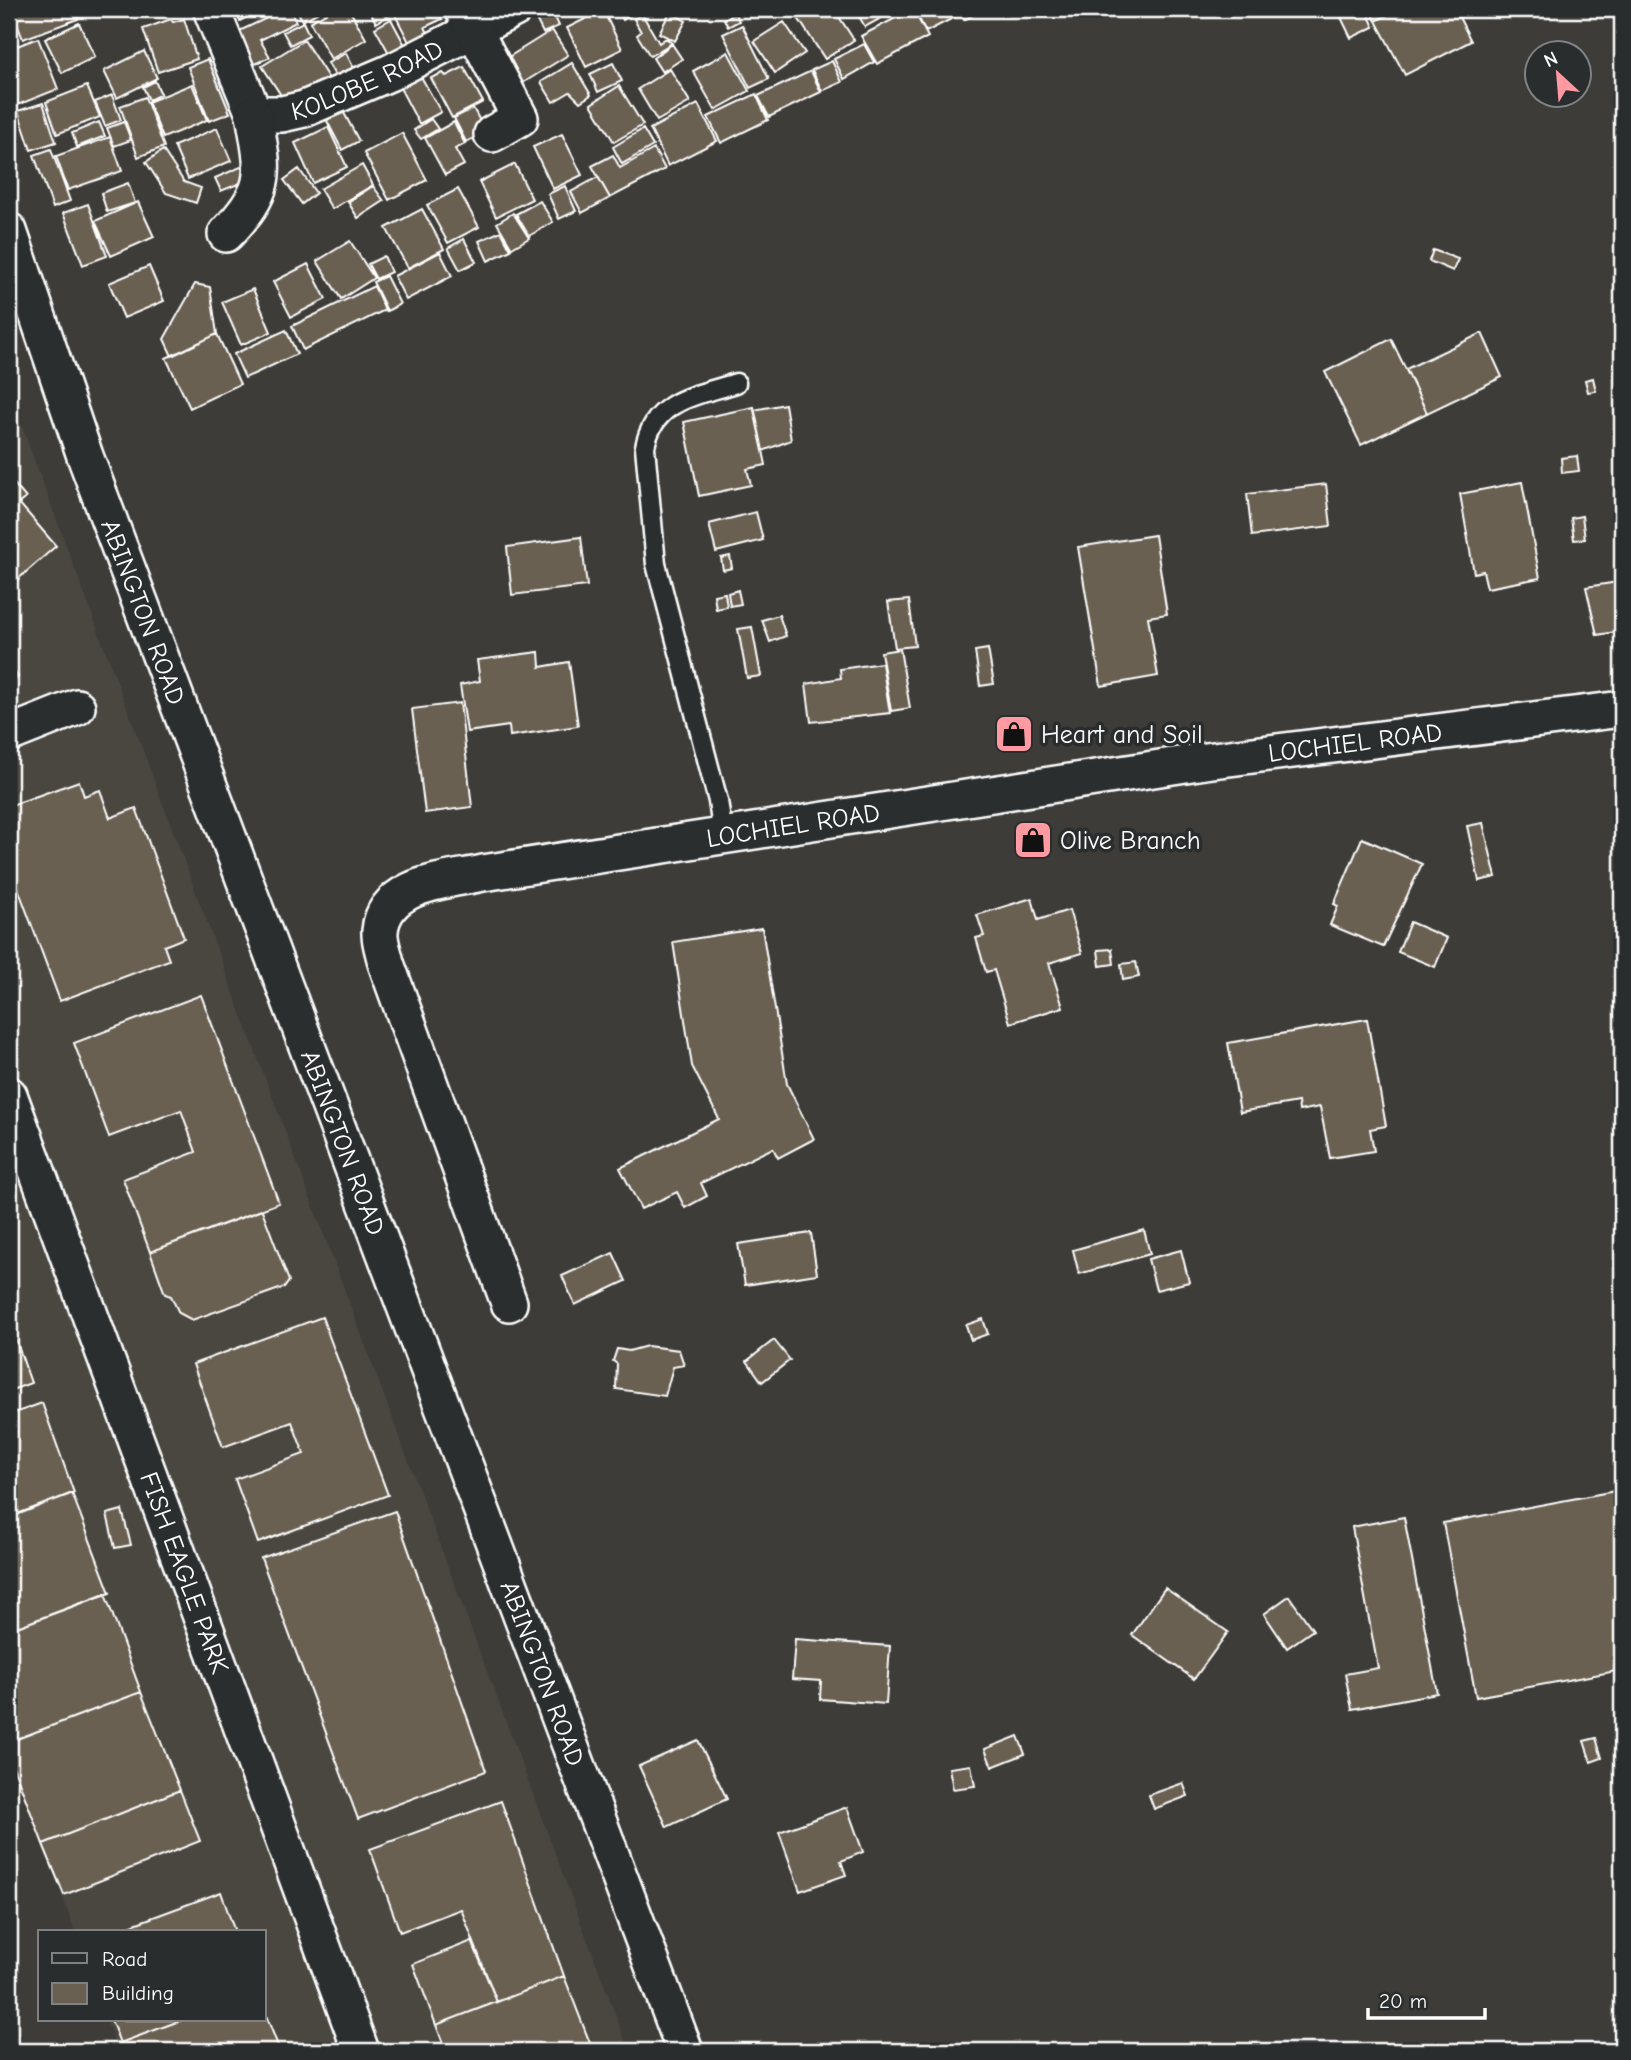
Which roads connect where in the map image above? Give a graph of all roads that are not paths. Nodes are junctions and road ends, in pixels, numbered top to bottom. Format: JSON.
{"nodes":[{"id":1,"x":211,"y":9,"type":"edge"},
{"id":2,"x":514,"y":9,"type":"edge"},
{"id":3,"x":468,"y":19,"type":"edge"},
{"id":4,"x":254,"y":114,"type":"junction"},
{"id":5,"x":517,"y":120,"type":"dead end"},
{"id":6,"x":9,"y":231,"type":"edge"},
{"id":7,"x":226,"y":234,"type":"dead end"},
{"id":8,"x":736,"y":383,"type":"dead end"},
{"id":9,"x":77,"y":707,"type":"dead end"},
{"id":10,"x":1622,"y":709,"type":"edge"},
{"id":11,"x":9,"y":734,"type":"edge"},
{"id":12,"x":723,"y":836,"type":"junction"},
{"id":13,"x":9,"y":1095,"type":"edge"},
{"id":14,"x":509,"y":1303,"type":"dead end"},
{"id":15,"x":362,"y":2051,"type":"edge"},
{"id":16,"x":685,"y":2051,"type":"edge"}],
"edges":[{"from":1,"to":4,"type":"street","name":"KOLOBE ROAD"},
{"from":2,"to":3,"type":"street","name":"KOLOBE ROAD"},
{"from":3,"to":4,"type":"street","name":"KOLOBE ROAD"},
{"from":3,"to":5,"type":"street","name":"KOLOBE ROAD"},
{"from":4,"to":7,"type":"street","name":"KOLOBE ROAD"},
{"from":6,"to":16,"type":"street","name":"ABINGTON ROAD"},
{"from":8,"to":12,"type":"lane"},
{"from":9,"to":11,"type":"street"},
{"from":10,"to":12,"type":"street","name":"LOCHIEL ROAD"},
{"from":12,"to":14,"type":"street","name":"LOCHIEL ROAD"},
{"from":13,"to":15,"type":"street","name":"FISH EAGLE PARK"}]}
